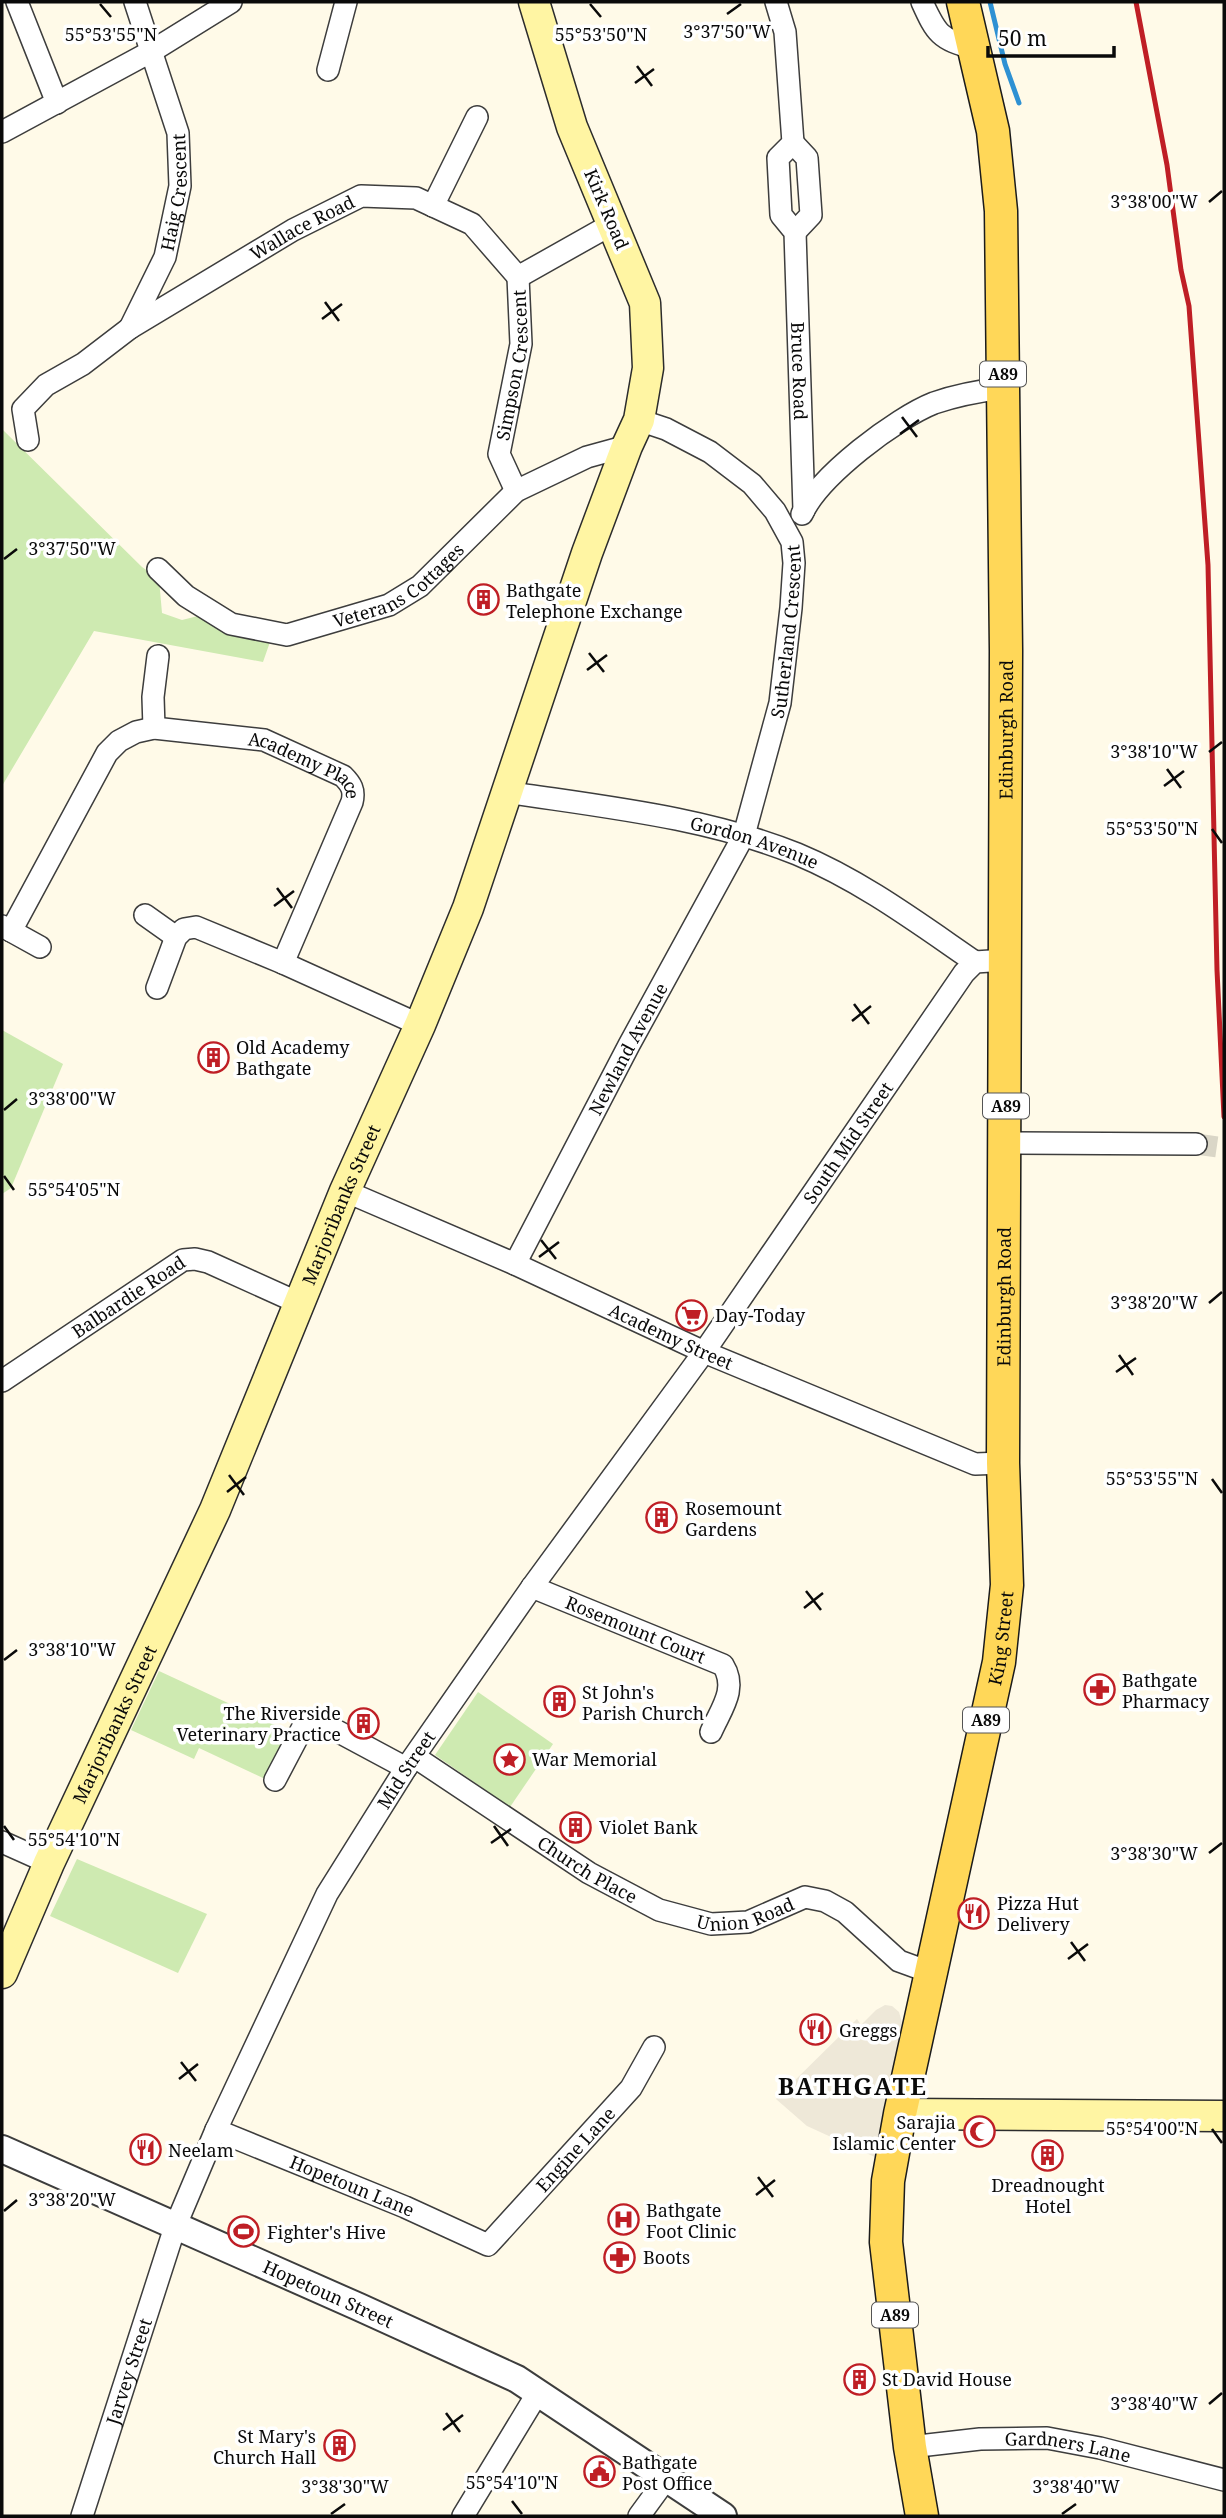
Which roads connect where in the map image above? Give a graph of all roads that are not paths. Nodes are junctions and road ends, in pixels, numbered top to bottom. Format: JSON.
{"nodes":[{"id":1,"x":17,"y":2,"type":"edge"},
{"id":2,"x":135,"y":2,"type":"edge"},
{"id":3,"x":230,"y":2,"type":"edge"},
{"id":4,"x":346,"y":2,"type":"edge"},
{"id":5,"x":534,"y":2,"type":"edge"},
{"id":6,"x":776,"y":2,"type":"edge"},
{"id":7,"x":922,"y":2,"type":"edge"},
{"id":8,"x":963,"y":2,"type":"edge"},
{"id":9,"x":974,"y":48,"type":"junction"},
{"id":10,"x":152,"y":51,"type":"junction"},
{"id":11,"x":328,"y":71,"type":"dead end"},
{"id":12,"x":57,"y":103,"type":"junction"},
{"id":13,"x":477,"y":117,"type":"dead end"},
{"id":14,"x":2,"y":132,"type":"edge"},
{"id":15,"x":793,"y":143,"type":"junction"},
{"id":16,"x":433,"y":206,"type":"junction"},
{"id":17,"x":614,"y":223,"type":"junction"},
{"id":18,"x":794,"y":232,"type":"junction"},
{"id":19,"x":518,"y":277,"type":"junction"},
{"id":20,"x":130,"y":328,"type":"junction"},
{"id":21,"x":1003,"y":388,"type":"junction"},
{"id":22,"x":633,"y":433,"type":"junction"},
{"id":23,"x":27,"y":440,"type":"dead end"},
{"id":24,"x":516,"y":491,"type":"junction"},
{"id":25,"x":804,"y":510,"type":"junction"},
{"id":26,"x":792,"y":542,"type":"junction"},
{"id":27,"x":158,"y":569,"type":"dead end"},
{"id":28,"x":158,"y":656,"type":"dead end"},
{"id":29,"x":154,"y":728,"type":"junction"},
{"id":30,"x":506,"y":792,"type":"junction"},
{"id":31,"x":744,"y":835,"type":"junction"},
{"id":32,"x":145,"y":915,"type":"dead end"},
{"id":33,"x":6,"y":929,"type":"edge"},
{"id":34,"x":176,"y":937,"type":"junction"},
{"id":35,"x":40,"y":947,"type":"dead end"},
{"id":36,"x":1006,"y":960,"type":"junction"},
{"id":37,"x":975,"y":962,"type":"junction"},
{"id":38,"x":283,"y":963,"type":"junction"},
{"id":39,"x":157,"y":988,"type":"dead end"},
{"id":40,"x":420,"y":1025,"type":"junction"},
{"id":41,"x":1006,"y":1143,"type":"junction"},
{"id":42,"x":1196,"y":1144,"type":"tunnel mouth"},
{"id":43,"x":345,"y":1191,"type":"junction"},
{"id":44,"x":515,"y":1264,"type":"junction"},
{"id":45,"x":301,"y":1304,"type":"junction"},
{"id":46,"x":704,"y":1352,"type":"junction"},
{"id":47,"x":2,"y":1381,"type":"edge"},
{"id":48,"x":1003,"y":1463,"type":"junction"},
{"id":49,"x":532,"y":1587,"type":"junction"},
{"id":50,"x":711,"y":1722,"type":"dead end"},
{"id":51,"x":411,"y":1763,"type":"junction"},
{"id":52,"x":275,"y":1780,"type":"dead end"},
{"id":53,"x":2,"y":1842,"type":"edge"},
{"id":54,"x":49,"y":1863,"type":"junction"},
{"id":55,"x":659,"y":1910,"type":"joint"},
{"id":56,"x":2,"y":1973,"type":"edge"},
{"id":57,"x":932,"y":1973,"type":"junction"},
{"id":58,"x":654,"y":2047,"type":"dead end"},
{"id":59,"x":900,"y":2114,"type":"junction"},
{"id":60,"x":1224,"y":2116,"type":"edge"},
{"id":61,"x":216,"y":2130,"type":"junction"},
{"id":62,"x":2,"y":2150,"type":"edge"},
{"id":63,"x":175,"y":2227,"type":"junction"},
{"id":64,"x":488,"y":2245,"type":"joint"},
{"id":65,"x":537,"y":2394,"type":"junction"},
{"id":66,"x":909,"y":2447,"type":"junction"},
{"id":67,"x":666,"y":2479,"type":"junction"},
{"id":68,"x":1224,"y":2480,"type":"edge"},
{"id":69,"x":82,"y":2516,"type":"edge"},
{"id":70,"x":463,"y":2516,"type":"edge"},
{"id":71,"x":639,"y":2516,"type":"edge"},
{"id":72,"x":723,"y":2516,"type":"edge"},
{"id":73,"x":922,"y":2516,"type":"edge"}],
"edges":[{"from":1,"to":12,"type":"street"},
{"from":2,"to":10,"type":"street","name":"Haig Crescent"},
{"from":3,"to":10,"type":"street"},
{"from":4,"to":11,"type":"street"},
{"from":5,"to":17,"type":"main road","name":"Kirk Road"},
{"from":6,"to":15,"type":"street"},
{"from":7,"to":9,"type":"street"},
{"from":8,"to":9,"type":"main road","name":"Edinburgh Road","number":"A89"},
{"from":9,"to":21,"type":"main road","name":"Edinburgh Road","number":"A89"},
{"from":10,"to":12,"type":"street"},
{"from":10,"to":20,"type":"street","name":"Haig Crescent"},
{"from":12,"to":14,"type":"street"},
{"from":13,"to":16,"type":"street"},
{"from":15,"to":18,"type":"street","name":"Bruce Road"},
{"from":15,"to":18,"type":"street"},
{"from":16,"to":19,"type":"street","name":"Wallace Road"},
{"from":16,"to":20,"type":"street","name":"Wallace Road"},
{"from":17,"to":19,"type":"street"},
{"from":17,"to":22,"type":"main road","name":"Kirk Road"},
{"from":18,"to":25,"type":"street","name":"Bruce Road"},
{"from":19,"to":24,"type":"street","name":"Simpson Crescent"},
{"from":20,"to":23,"type":"street","name":"Wallace Road"},
{"from":21,"to":25,"type":"street"},
{"from":21,"to":36,"type":"main road","name":"Edinburgh Road","number":"A89"},
{"from":22,"to":24,"type":"street","name":"Veterans Cottages"},
{"from":22,"to":26,"type":"street","name":"Sutherland Crescent"},
{"from":22,"to":30,"type":"main road","name":"Marjoribanks Street"},
{"from":24,"to":27,"type":"street","name":"Veterans Cottages"},
{"from":25,"to":26,"type":"street"},
{"from":26,"to":31,"type":"street","name":"Sutherland Crescent"},
{"from":28,"to":29,"type":"street"},
{"from":29,"to":33,"type":"street","name":"Academy Place"},
{"from":29,"to":38,"type":"street","name":"Academy Place"},
{"from":30,"to":31,"type":"street","name":"Gordon Avenue"},
{"from":30,"to":40,"type":"main road","name":"Marjoribanks Street"},
{"from":31,"to":37,"type":"street","name":"Gordon Avenue"},
{"from":31,"to":44,"type":"street","name":"Newland Avenue"},
{"from":32,"to":34,"type":"street"},
{"from":33,"to":35,"type":"street","name":"Academy Place"},
{"from":34,"to":38,"type":"street"},
{"from":34,"to":39,"type":"street"},
{"from":36,"to":37,"type":"street"},
{"from":36,"to":41,"type":"main road","name":"Edinburgh Road","number":"A89"},
{"from":37,"to":46,"type":"street","name":"South Mid Street"},
{"from":38,"to":40,"type":"street"},
{"from":40,"to":43,"type":"main road","name":"Marjoribanks Street"},
{"from":41,"to":42,"type":"street"},
{"from":41,"to":48,"type":"main road","name":"Edinburgh Road","number":"A89"},
{"from":43,"to":44,"type":"street","name":"Academy Street"},
{"from":43,"to":45,"type":"main road","name":"Marjoribanks Street"},
{"from":44,"to":46,"type":"street","name":"Academy Street"},
{"from":45,"to":47,"type":"street","name":"Balbardie Road"},
{"from":45,"to":54,"type":"main road","name":"Marjoribanks Street"},
{"from":46,"to":48,"type":"street","name":"Academy Street"},
{"from":46,"to":49,"type":"street","name":"Mid Street"},
{"from":48,"to":57,"type":"main road","name":"King Street","number":"A89"},
{"from":49,"to":50,"type":"street","name":"Rosemount Court"},
{"from":49,"to":51,"type":"street","name":"Mid Street"},
{"from":51,"to":52,"type":"street","name":"Church Place"},
{"from":51,"to":55,"type":"street","name":"Church Place"},
{"from":51,"to":61,"type":"street","name":"Mid Street"},
{"from":53,"to":54,"type":"street"},
{"from":54,"to":56,"type":"main road","name":"Marjoribanks Street"},
{"from":55,"to":57,"type":"street","name":"Union Road"},
{"from":57,"to":59,"type":"main road","number":"A89"},
{"from":58,"to":64,"type":"street","name":"Engine Lane"},
{"from":59,"to":60,"type":"main road"},
{"from":59,"to":66,"type":"main road","number":"A89"},
{"from":61,"to":63,"type":"street","name":"Mid Street"},
{"from":61,"to":64,"type":"street","name":"Hopetoun Lane"},
{"from":62,"to":63,"type":"street","name":"Hopetoun Street"},
{"from":63,"to":65,"type":"street","name":"Hopetoun Street"},
{"from":63,"to":69,"type":"street","name":"Jarvey Street"},
{"from":65,"to":67,"type":"street","name":"Hopetoun Street"},
{"from":65,"to":70,"type":"street"},
{"from":66,"to":68,"type":"street","name":"Gardners Lane"},
{"from":66,"to":73,"type":"main road","number":"A89"},
{"from":67,"to":71,"type":"street"},
{"from":67,"to":72,"type":"street","name":"Hopetoun Street"}]}
